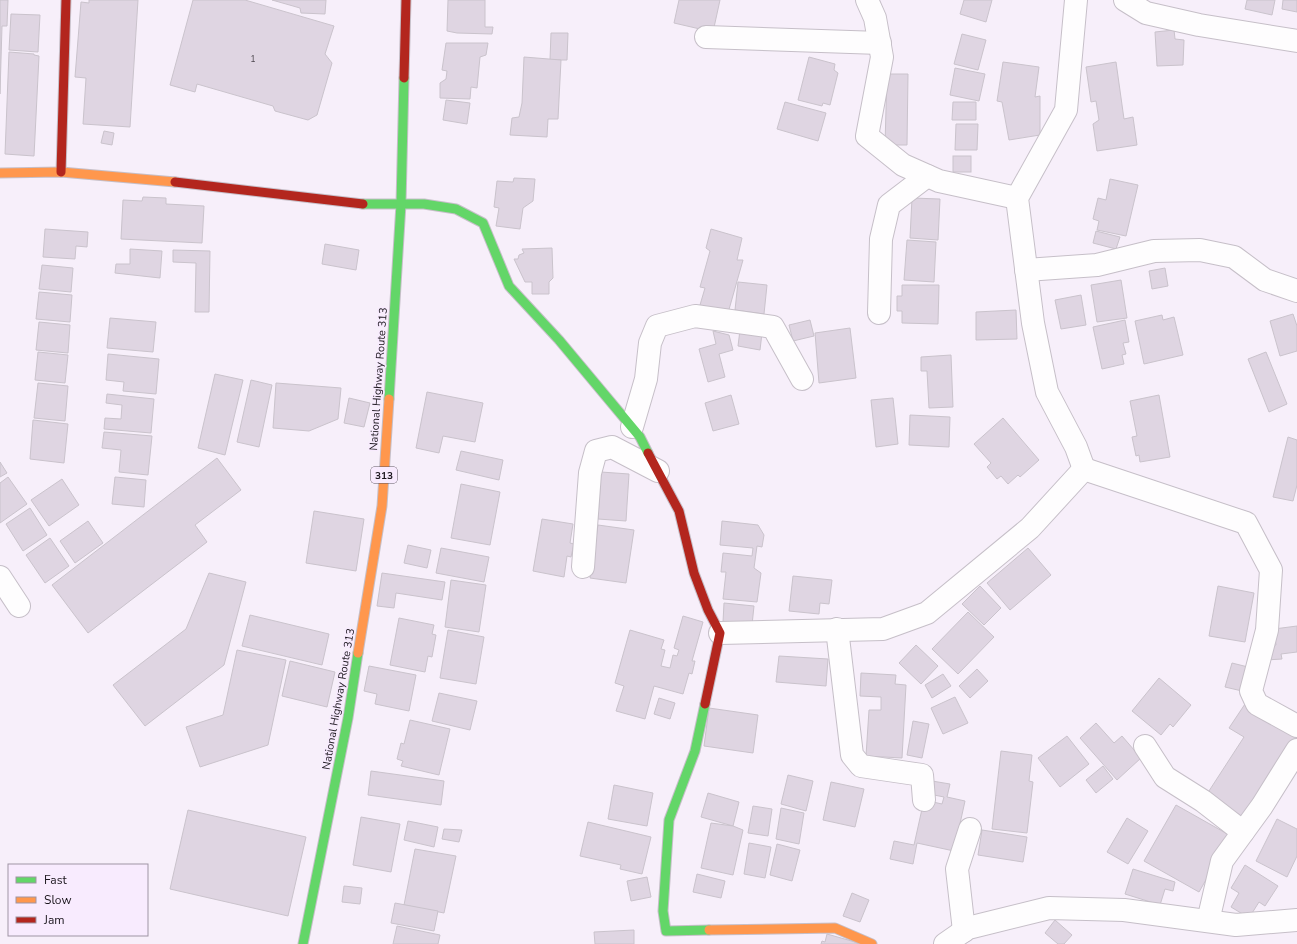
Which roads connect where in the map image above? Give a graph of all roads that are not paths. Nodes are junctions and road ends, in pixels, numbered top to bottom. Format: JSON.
{"nodes":[{"id":1,"x":66,"y":0,"type":"edge"},
{"id":2,"x":406,"y":0,"type":"edge"},
{"id":3,"x":867,"y":0,"type":"edge"},
{"id":4,"x":1076,"y":0,"type":"edge"},
{"id":5,"x":1125,"y":0,"type":"edge"},
{"id":6,"x":706,"y":37,"type":"dead end"},
{"id":7,"x":1297,"y":41,"type":"edge"},
{"id":8,"x":880,"y":44,"type":"junction"},
{"id":9,"x":61,"y":172,"type":"junction"},
{"id":10,"x":0,"y":173,"type":"edge"},
{"id":11,"x":927,"y":176,"type":"junction"},
{"id":12,"x":1017,"y":198,"type":"junction"},
{"id":13,"x":401,"y":204,"type":"junction"},
{"id":14,"x":1026,"y":270,"type":"junction"},
{"id":15,"x":1297,"y":291,"type":"edge"},
{"id":16,"x":879,"y":313,"type":"dead end"},
{"id":17,"x":802,"y":379,"type":"dead end"},
{"id":18,"x":632,"y":427,"type":"junction"},
{"id":19,"x":1084,"y":469,"type":"junction"},
{"id":20,"x":658,"y":472,"type":"junction"},
{"id":21,"x":583,"y":567,"type":"dead end"},
{"id":22,"x":0,"y":577,"type":"edge"},
{"id":23,"x":18,"y":606,"type":"dead end"},
{"id":24,"x":837,"y":629,"type":"junction"},
{"id":25,"x":720,"y":633,"type":"junction"},
{"id":26,"x":1297,"y":726,"type":"edge"},
{"id":27,"x":1145,"y":746,"type":"dead end"},
{"id":28,"x":1297,"y":750,"type":"edge"},
{"id":29,"x":924,"y":800,"type":"dead end"},
{"id":30,"x":970,"y":829,"type":"dead end"},
{"id":31,"x":1243,"y":832,"type":"junction"},
{"id":32,"x":1297,"y":920,"type":"edge"},
{"id":33,"x":1208,"y":921,"type":"junction"},
{"id":34,"x":964,"y":931,"type":"junction"},
{"id":35,"x":303,"y":944,"type":"edge"},
{"id":36,"x":872,"y":944,"type":"edge"},
{"id":37,"x":945,"y":944,"type":"edge"}],
"edges":[{"from":1,"to":9,"type":"main road"},
{"from":2,"to":13,"type":"main road","name":"National Highway Route 313","number":"313"},
{"from":3,"to":8,"type":"street"},
{"from":4,"to":12,"type":"street"},
{"from":5,"to":7,"type":"street"},
{"from":6,"to":8,"type":"street"},
{"from":8,"to":11,"type":"street"},
{"from":9,"to":10,"type":"main road"},
{"from":9,"to":13,"type":"main road"},
{"from":11,"to":12,"type":"street"},
{"from":11,"to":16,"type":"street"},
{"from":12,"to":14,"type":"street"},
{"from":13,"to":18,"type":"main road"},
{"from":13,"to":35,"type":"main road","name":"National Highway Route 313","number":"313"},
{"from":14,"to":15,"type":"street"},
{"from":14,"to":19,"type":"street"},
{"from":17,"to":18,"type":"street"},
{"from":18,"to":20,"type":"main road"},
{"from":19,"to":24,"type":"street"},
{"from":19,"to":26,"type":"street"},
{"from":20,"to":21,"type":"street"},
{"from":20,"to":25,"type":"main road"},
{"from":22,"to":23,"type":"street"},
{"from":24,"to":25,"type":"street"},
{"from":24,"to":29,"type":"street"},
{"from":25,"to":36,"type":"main road"},
{"from":27,"to":31,"type":"street"},
{"from":28,"to":31,"type":"street"},
{"from":30,"to":34,"type":"street"},
{"from":31,"to":33,"type":"street"},
{"from":32,"to":33,"type":"street"},
{"from":33,"to":34,"type":"street"},
{"from":34,"to":37,"type":"street"}]}
